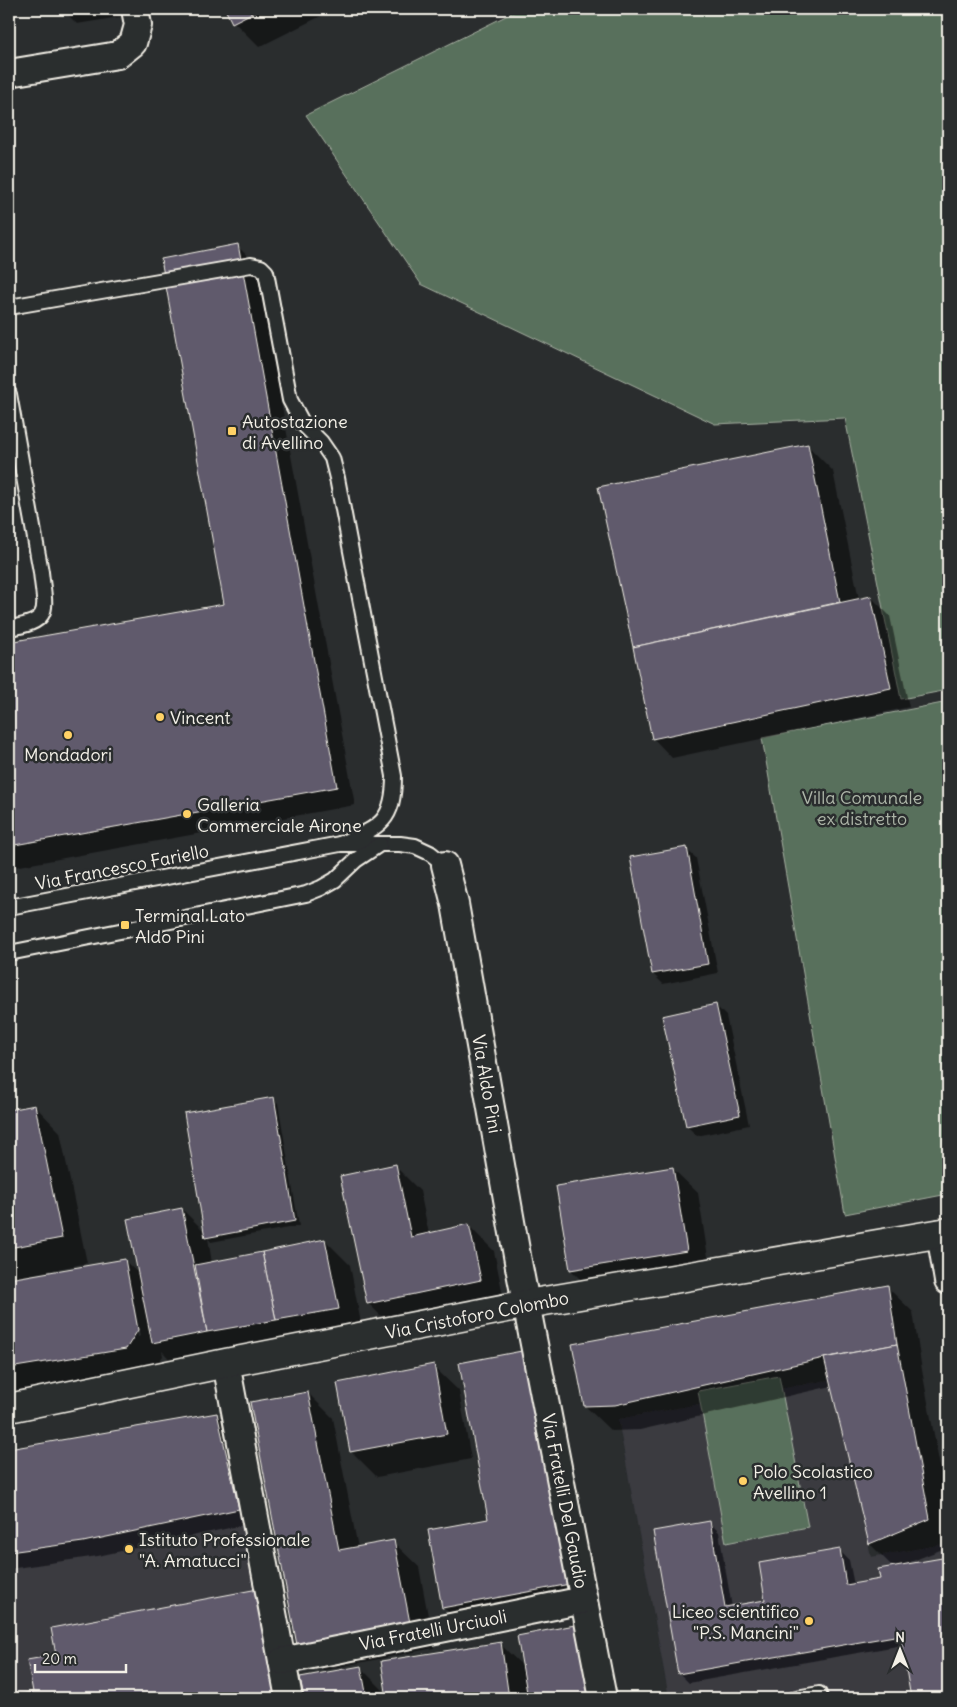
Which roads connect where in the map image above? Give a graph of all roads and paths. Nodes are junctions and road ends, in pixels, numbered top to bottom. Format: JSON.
{"nodes":[{"id":1,"x":135,"y":9,"type":"edge"},
{"id":2,"x":9,"y":74,"type":"edge"},
{"id":3,"x":9,"y":307,"type":"edge"},
{"id":4,"x":9,"y":394,"type":"edge"},
{"id":5,"x":9,"y":628,"type":"edge"},
{"id":6,"x":340,"y":844,"type":"junction"},
{"id":7,"x":380,"y":844,"type":"junction"},
{"id":8,"x":445,"y":864,"type":"joint"},
{"id":9,"x":9,"y":907,"type":"edge"},
{"id":10,"x":9,"y":953,"type":"edge"},
{"id":11,"x":944,"y":1232,"type":"edge"},
{"id":12,"x":948,"y":1281,"type":"edge"},
{"id":13,"x":527,"y":1304,"type":"junction"},
{"id":14,"x":226,"y":1363,"type":"junction"},
{"id":15,"x":9,"y":1408,"type":"edge"},
{"id":16,"x":584,"y":1600,"type":"junction"},
{"id":17,"x":282,"y":1661,"type":"junction"},
{"id":18,"x":289,"y":1698,"type":"edge"},
{"id":19,"x":603,"y":1698,"type":"edge"},
{"id":20,"x":796,"y":1698,"type":"edge"},
{"id":21,"x":820,"y":1698,"type":"edge"}],
"edges":[{"from":1,"to":2,"type":"street"},
{"from":3,"to":6,"type":"lane"},
{"from":4,"to":5,"type":"lane"},
{"from":6,"to":7,"type":"lane","name":"Via Francesco Fariello"},
{"from":6,"to":9,"type":"lane","name":"Via Francesco Fariello"},
{"from":7,"to":8,"type":"lane","name":"Via Francesco Fariello"},
{"from":7,"to":10,"type":"lane"},
{"from":8,"to":13,"type":"street","name":"Via Aldo Pini"},
{"from":11,"to":12,"type":"street"},
{"from":11,"to":13,"type":"street","name":"Via Cristoforo Colombo"},
{"from":13,"to":14,"type":"street","name":"Via Cristoforo Colombo"},
{"from":13,"to":16,"type":"street","name":"Via Fratelli Del Gaudio"},
{"from":14,"to":15,"type":"street","name":"Via Cristoforo Colombo"},
{"from":14,"to":17,"type":"street"},
{"from":16,"to":17,"type":"street","name":"Via Fratelli Urciuoli"},
{"from":16,"to":19,"type":"street","name":"Via Fratelli Del Gaudio"},
{"from":17,"to":18,"type":"street"},
{"from":20,"to":21,"type":"lane"}]}
